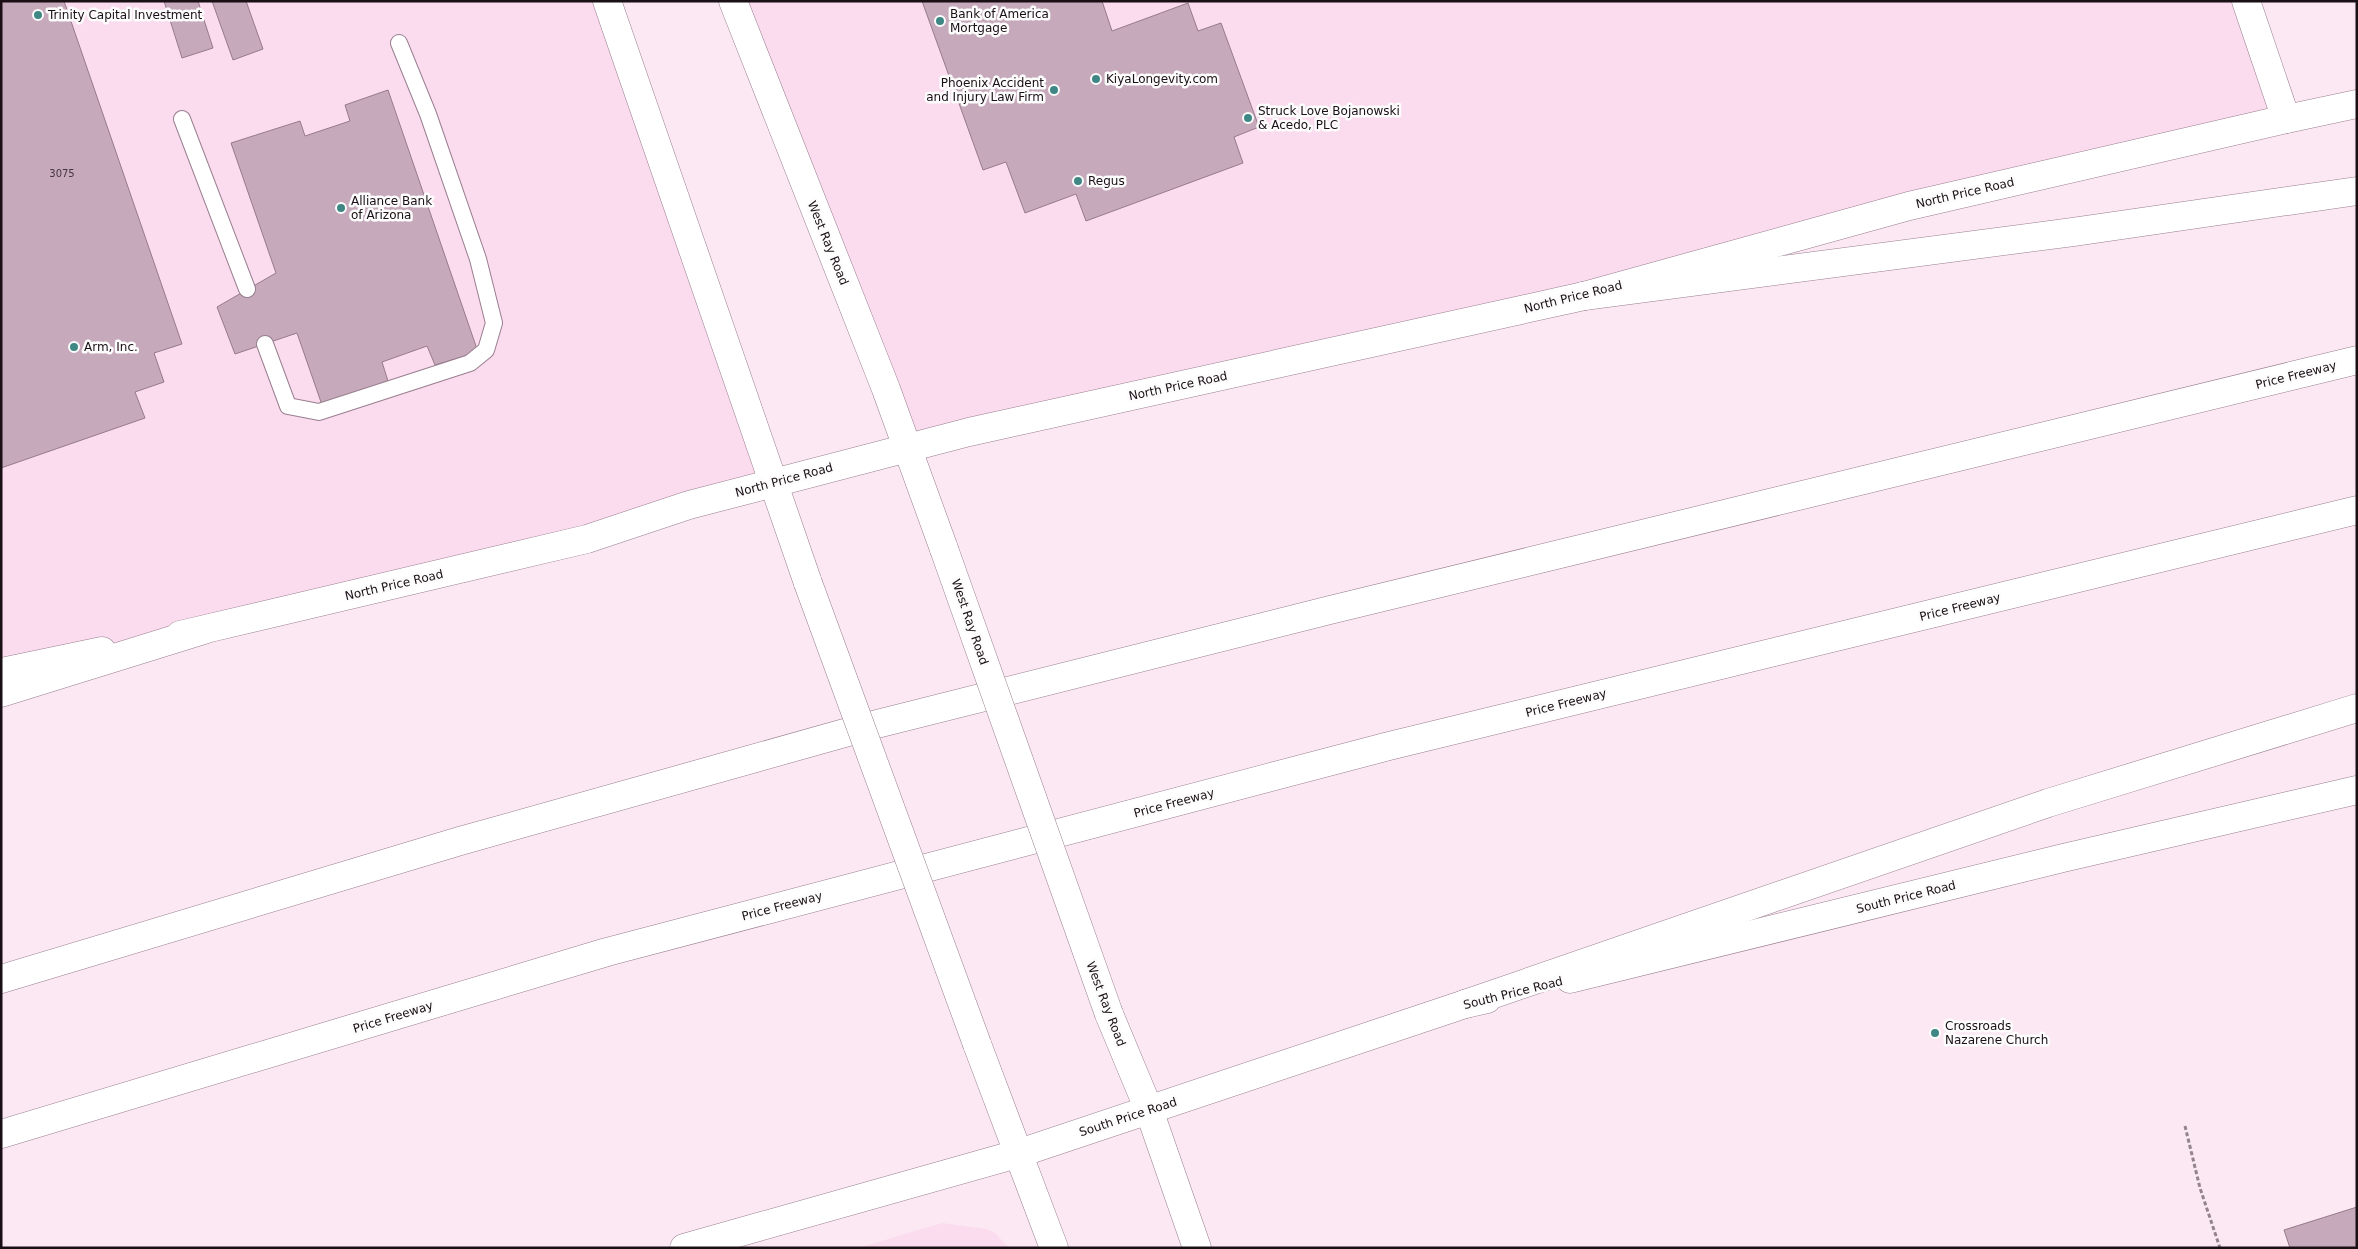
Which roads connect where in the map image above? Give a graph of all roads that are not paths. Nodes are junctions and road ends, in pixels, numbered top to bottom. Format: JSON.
{"nodes":[{"id":1,"x":607,"y":1,"type":"edge"},
{"id":2,"x":732,"y":1,"type":"edge"},
{"id":3,"x":2246,"y":1,"type":"edge"},
{"id":4,"x":399,"y":43,"type":"dead end"},
{"id":5,"x":2357,"y":104,"type":"edge"},
{"id":6,"x":2286,"y":118,"type":"junction"},
{"id":7,"x":182,"y":119,"type":"dead end"},
{"id":8,"x":2357,"y":191,"type":"edge"},
{"id":9,"x":246,"y":289,"type":"dead end"},
{"id":10,"x":1584,"y":296,"type":"junction"},
{"id":11,"x":265,"y":344,"type":"dead end"},
{"id":12,"x":2357,"y":360,"type":"edge"},
{"id":13,"x":908,"y":448,"type":"junction"},
{"id":14,"x":773,"y":483,"type":"junction"},
{"id":15,"x":2357,"y":510,"type":"edge"},
{"id":16,"x":204,"y":630,"type":"junction"},
{"id":17,"x":1,"y":672,"type":"edge"},
{"id":18,"x":1,"y":693,"type":"edge"},
{"id":19,"x":2357,"y":708,"type":"edge"},
{"id":20,"x":2357,"y":790,"type":"edge"},
{"id":21,"x":1,"y":979,"type":"edge"},
{"id":22,"x":1465,"y":1004,"type":"junction"},
{"id":23,"x":1149,"y":1110,"type":"junction"},
{"id":24,"x":1,"y":1134,"type":"edge"},
{"id":25,"x":1017,"y":1154,"type":"junction"},
{"id":26,"x":684,"y":1248,"type":"edge"},
{"id":27,"x":1054,"y":1248,"type":"edge"},
{"id":28,"x":1197,"y":1248,"type":"edge"}],
"edges":[{"from":1,"to":14,"type":"main road"},
{"from":2,"to":13,"type":"main road","name":"West Ray Road"},
{"from":3,"to":6,"type":"main road"},
{"from":4,"to":11,"type":"lane"},
{"from":5,"to":6,"type":"main road","name":"North Price Road"},
{"from":6,"to":10,"type":"main road","name":"North Price Road"},
{"from":7,"to":9,"type":"lane"},
{"from":8,"to":10,"type":"main road"},
{"from":10,"to":13,"type":"main road","name":"North Price Road"},
{"from":12,"to":21,"type":"main road","name":"Price Freeway"},
{"from":13,"to":14,"type":"main road","name":"North Price Road"},
{"from":13,"to":23,"type":"main road","name":"West Ray Road","bridge":true},
{"from":14,"to":16,"type":"main road","name":"North Price Road"},
{"from":14,"to":25,"type":"main road","bridge":true},
{"from":15,"to":24,"type":"main road","name":"Price Freeway"},
{"from":16,"to":17,"type":"main road","name":"North Price Road"},
{"from":16,"to":18,"type":"main road"},
{"from":19,"to":22,"type":"main road"},
{"from":20,"to":22,"type":"main road","name":"South Price Road"},
{"from":22,"to":23,"type":"main road","name":"South Price Road"},
{"from":23,"to":25,"type":"main road","name":"South Price Road"},
{"from":23,"to":28,"type":"main road","name":"West Ray Road"},
{"from":25,"to":26,"type":"main road","name":"South Price Road"},
{"from":25,"to":27,"type":"main road"}]}
